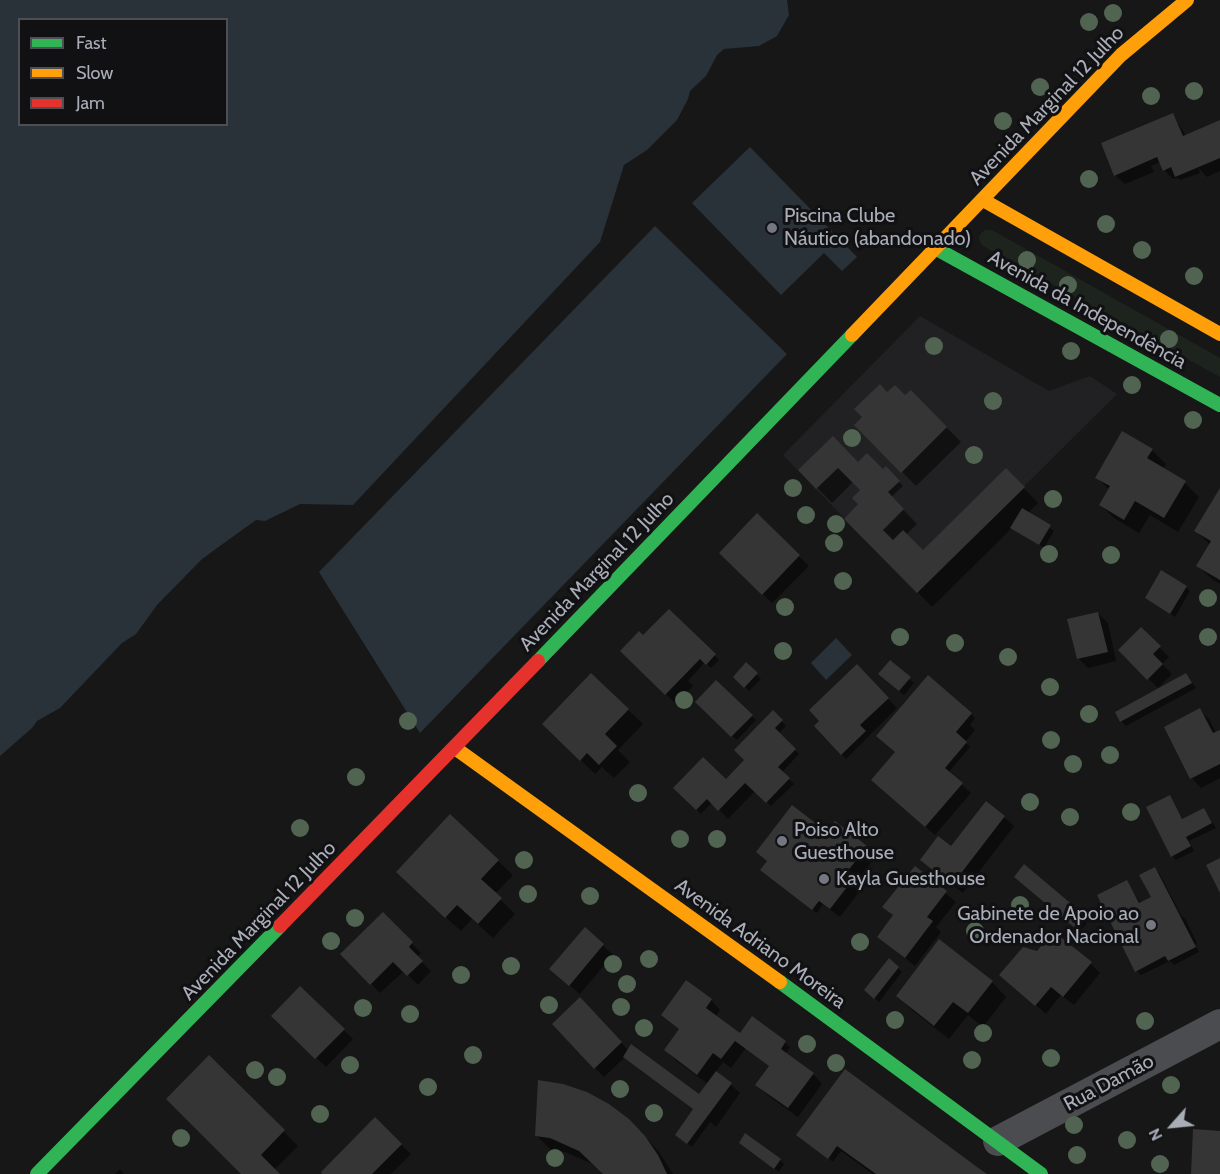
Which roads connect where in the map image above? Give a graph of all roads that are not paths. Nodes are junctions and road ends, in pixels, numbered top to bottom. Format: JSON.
{"nodes":[{"id":1,"x":1186,"y":0,"type":"edge"},
{"id":2,"x":983,"y":200,"type":"junction"},
{"id":3,"x":935,"y":248,"type":"junction"},
{"id":4,"x":1220,"y":334,"type":"edge"},
{"id":5,"x":1220,"y":405,"type":"edge"},
{"id":6,"x":455,"y":748,"type":"junction"},
{"id":7,"x":1220,"y":1024,"type":"edge"},
{"id":8,"x":998,"y":1141,"type":"junction"},
{"id":9,"x":37,"y":1174,"type":"edge"},
{"id":10,"x":1041,"y":1174,"type":"edge"}],
"edges":[{"from":1,"to":2,"type":"street","name":"Avenida Marginal 12 Julho"},
{"from":2,"to":3,"type":"street","name":"Avenida Marginal 12 Julho"},
{"from":2,"to":4,"type":"street"},
{"from":3,"to":5,"type":"street","name":"Avenida da Independência"},
{"from":3,"to":6,"type":"street","name":"Avenida Marginal 12 Julho"},
{"from":6,"to":8,"type":"street","name":"Avenida Adriano Moreira"},
{"from":6,"to":9,"type":"street","name":"Avenida Marginal 12 Julho"},
{"from":7,"to":8,"type":"street","name":"Rua Damão"},
{"from":8,"to":10,"type":"street","name":"Avenida Adriano Moreira"}]}
